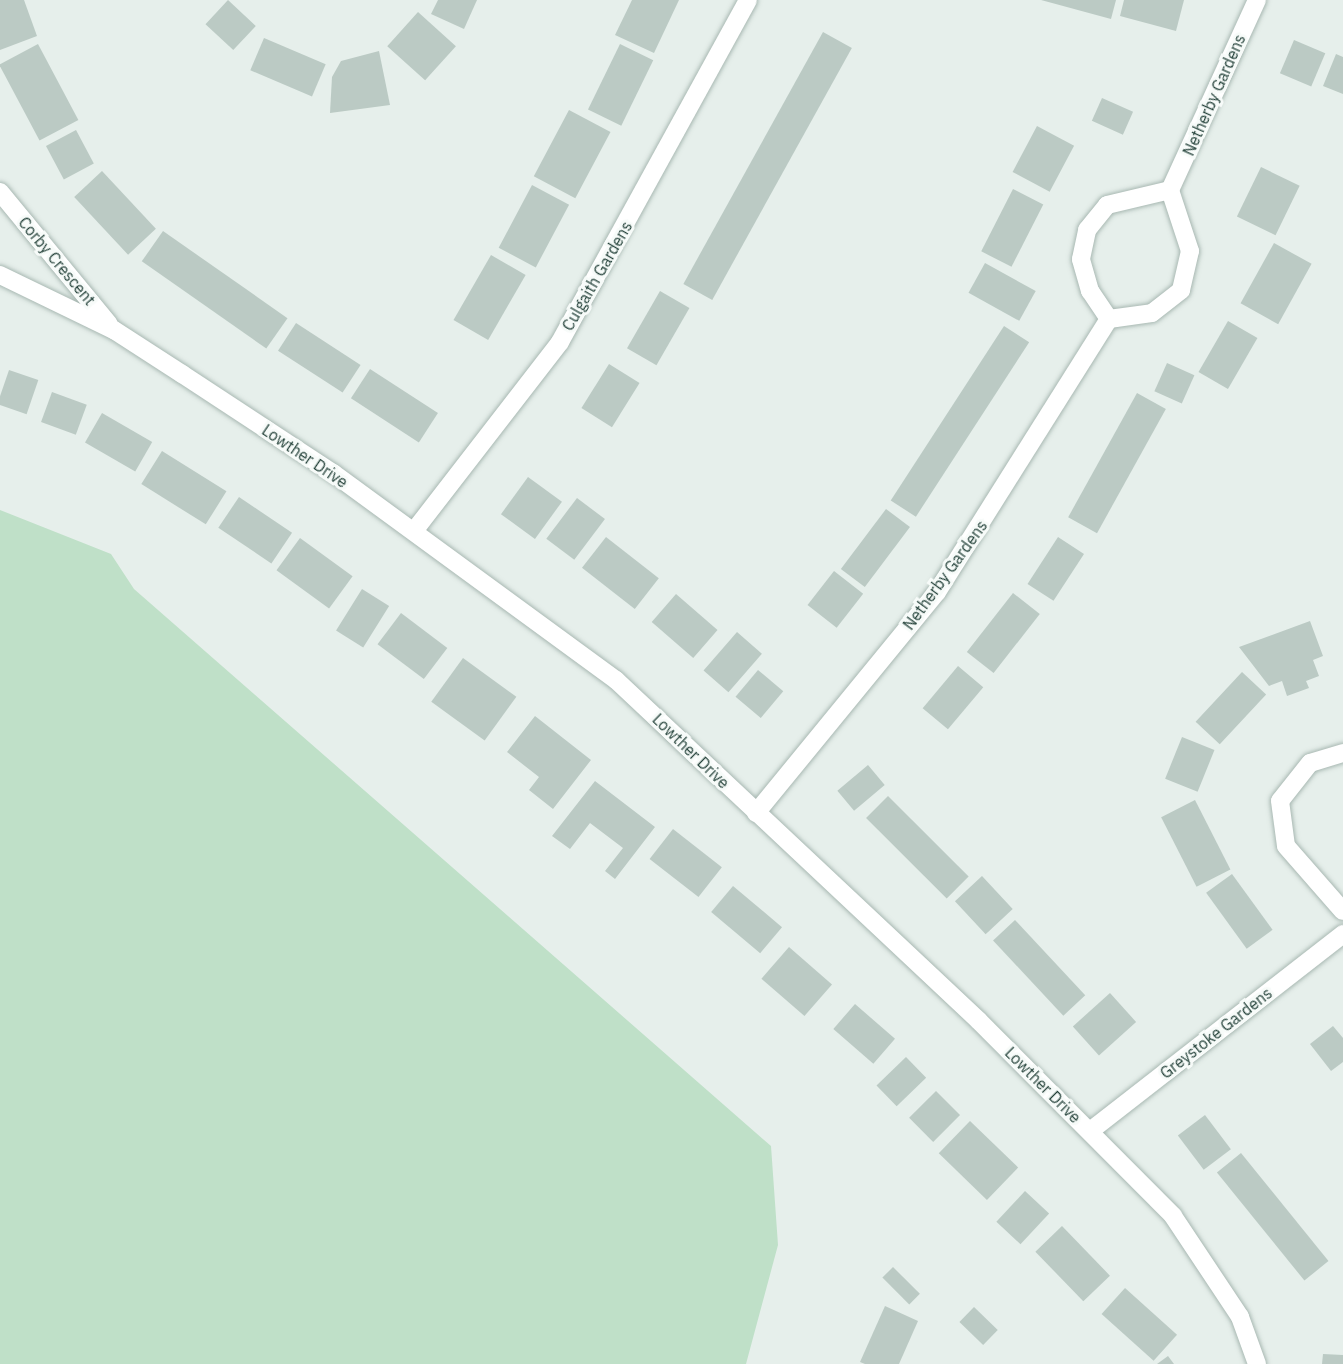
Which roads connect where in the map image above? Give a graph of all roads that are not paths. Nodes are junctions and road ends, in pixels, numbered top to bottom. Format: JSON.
{"nodes":[{"id":1,"x":748,"y":0,"type":"edge"},
{"id":2,"x":1257,"y":0,"type":"edge"},
{"id":3,"x":1170,"y":190,"type":"junction"},
{"id":4,"x":0,"y":192,"type":"edge"},
{"id":5,"x":0,"y":275,"type":"edge"},
{"id":6,"x":1108,"y":319,"type":"junction"},
{"id":7,"x":114,"y":330,"type":"junction"},
{"id":8,"x":414,"y":531,"type":"junction"},
{"id":9,"x":1343,"y":753,"type":"edge"},
{"id":10,"x":756,"y":813,"type":"junction"},
{"id":11,"x":1343,"y":910,"type":"edge"},
{"id":12,"x":1343,"y":934,"type":"edge"},
{"id":13,"x":1090,"y":1131,"type":"junction"},
{"id":14,"x":1257,"y":1364,"type":"edge"}],
"edges":[{"from":1,"to":8,"type":"street","name":"Culgaith Gardens"},
{"from":2,"to":3,"type":"street","name":"Netherby Gardens"},
{"from":3,"to":6,"type":"street"},
{"from":3,"to":6,"type":"street"},
{"from":4,"to":7,"type":"street","name":"Corby Crescent"},
{"from":5,"to":7,"type":"street","name":"Lowther Drive"},
{"from":6,"to":10,"type":"street","name":"Netherby Gardens"},
{"from":7,"to":8,"type":"street","name":"Lowther Drive"},
{"from":8,"to":10,"type":"street","name":"Lowther Drive"},
{"from":9,"to":11,"type":"street"},
{"from":10,"to":13,"type":"street","name":"Lowther Drive"},
{"from":12,"to":13,"type":"street","name":"Greystoke Gardens"},
{"from":13,"to":14,"type":"street","name":"Lowther Drive"}]}
